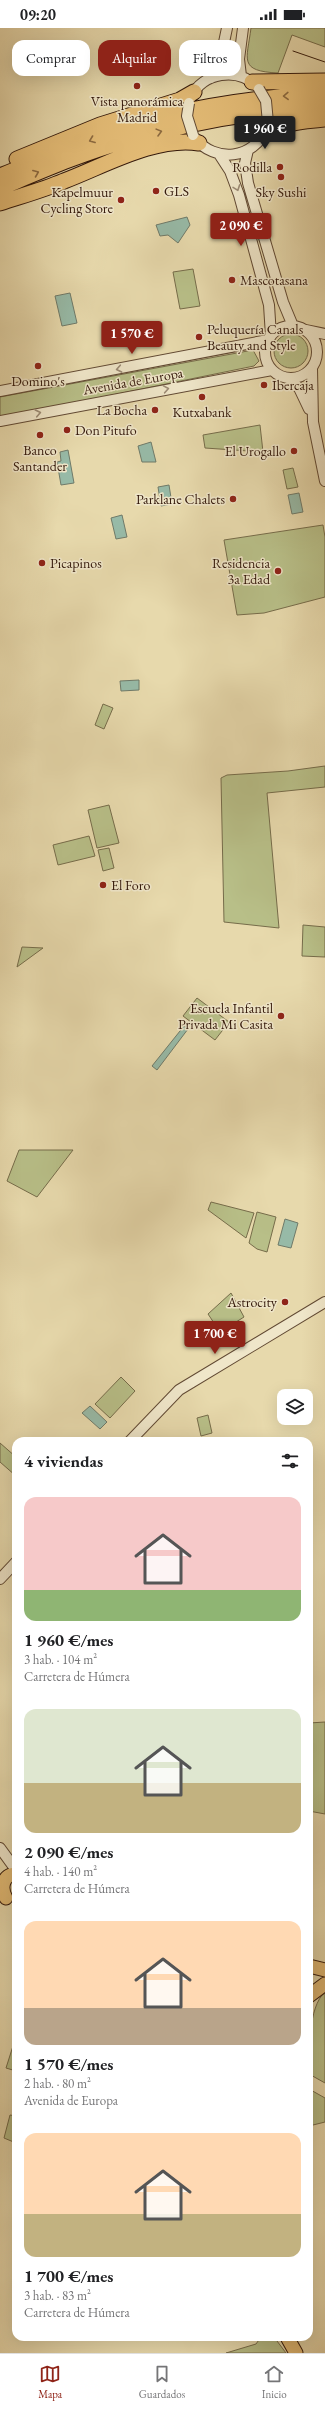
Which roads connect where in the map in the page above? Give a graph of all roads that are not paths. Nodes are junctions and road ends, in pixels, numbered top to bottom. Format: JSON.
{"nodes":[{"id":1,"x":227,"y":28,"type":"edge"},
{"id":2,"x":243,"y":28,"type":"edge"},
{"id":3,"x":211,"y":78,"type":"junction"},
{"id":4,"x":325,"y":81,"type":"edge"},
{"id":5,"x":251,"y":82,"type":"junction"},
{"id":6,"x":325,"y":94,"type":"edge"},
{"id":7,"x":191,"y":98,"type":"junction"},
{"id":8,"x":325,"y":107,"type":"edge"},
{"id":9,"x":325,"y":119,"type":"edge"},
{"id":10,"x":266,"y":128,"type":"junction"},
{"id":11,"x":196,"y":139,"type":"junction"},
{"id":12,"x":248,"y":150,"type":"junction"},
{"id":13,"x":219,"y":154,"type":"junction"},
{"id":14,"x":0,"y":166,"type":"edge"},
{"id":15,"x":0,"y":176,"type":"edge"},
{"id":16,"x":0,"y":188,"type":"edge"},
{"id":17,"x":0,"y":203,"type":"edge"},
{"id":18,"x":294,"y":326,"type":"junction"},
{"id":19,"x":306,"y":330,"type":"junction"},
{"id":20,"x":325,"y":334,"type":"edge"},
{"id":21,"x":269,"y":338,"type":"junction"},
{"id":22,"x":325,"y":363,"type":"edge"},
{"id":23,"x":313,"y":367,"type":"junction"},
{"id":24,"x":272,"y":370,"type":"junction"},
{"id":25,"x":288,"y":378,"type":"junction"},
{"id":26,"x":0,"y":391,"type":"edge"},
{"id":27,"x":0,"y":421,"type":"edge"},
{"id":28,"x":313,"y":422,"type":"junction"},
{"id":29,"x":325,"y":481,"type":"edge"},
{"id":30,"x":325,"y":1302,"type":"edge"},
{"id":31,"x":134,"y":1437,"type":"edge"},
{"id":32,"x":12,"y":1566,"type":"edge"},
{"id":33,"x":0,"y":1579,"type":"edge"},
{"id":34,"x":0,"y":1848,"type":"edge"},
{"id":35,"x":8,"y":1886,"type":"edge"},
{"id":36,"x":313,"y":1967,"type":"edge"},
{"id":37,"x":325,"y":1970,"type":"edge"},
{"id":38,"x":325,"y":1984,"type":"edge"},
{"id":39,"x":313,"y":1993,"type":"edge"},
{"id":40,"x":289,"y":2341,"type":"edge"},
{"id":41,"x":296,"y":2353,"type":"edge"}],
"edges":[{"from":1,"to":3,"type":"street"},
{"from":2,"to":5,"type":"street"},
{"from":3,"to":5,"type":"street"},
{"from":3,"to":7,"type":"street"},
{"from":4,"to":5,"type":"highway"},
{"from":5,"to":10,"type":"street","bridge":true},
{"from":6,"to":15,"type":"highway","one_way":true},
{"from":7,"to":11,"type":"street","bridge":true},
{"from":7,"to":14,"type":"highway"},
{"from":16,"to":8,"type":"highway","one_way":true},
{"from":9,"to":10,"type":"highway"},
{"from":10,"to":12,"type":"street"},
{"from":11,"to":13,"type":"street"},
{"from":11,"to":17,"type":"highway"},
{"from":12,"to":13,"type":"street"},
{"from":12,"to":18,"type":"street"},
{"from":13,"to":21,"type":"street","one_way":true},
{"from":18,"to":19,"type":"street"},
{"from":18,"to":21,"type":"street"},
{"from":19,"to":20,"type":"street"},
{"from":19,"to":23,"type":"street"},
{"from":21,"to":24,"type":"street"},
{"from":21,"to":26,"type":"street","name":"Avenida de Europa","one_way":true},
{"from":22,"to":23,"type":"street"},
{"from":23,"to":25,"type":"street"},
{"from":23,"to":28,"type":"street"},
{"from":24,"to":25,"type":"street"},
{"from":27,"to":24,"type":"street","name":"Avenida de Europa","one_way":true},
{"from":25,"to":28,"type":"street"},
{"from":28,"to":29,"type":"street"},
{"from":30,"to":31,"type":"street"},
{"from":32,"to":33,"type":"street"},
{"from":34,"to":35,"type":"street"},
{"from":36,"to":37,"type":"main road"},
{"from":38,"to":39,"type":"main road"},
{"from":40,"to":41,"type":"main road"}]}
